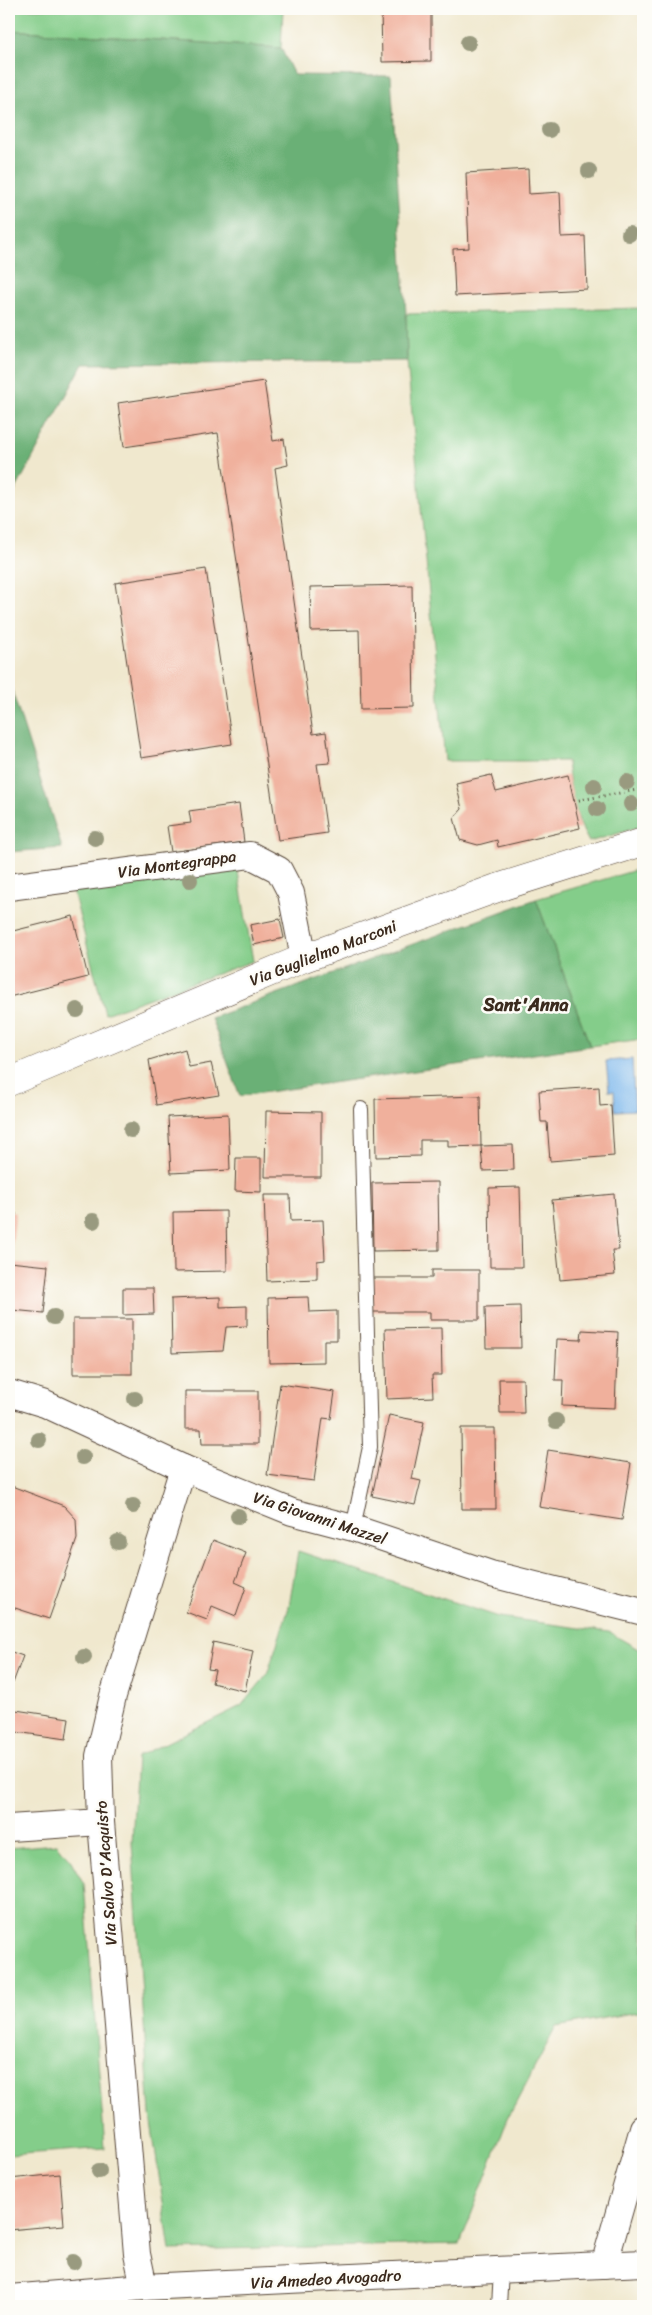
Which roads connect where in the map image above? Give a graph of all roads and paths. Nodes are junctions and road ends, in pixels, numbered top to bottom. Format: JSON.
{"nodes":[{"id":1,"x":643,"y":789,"type":"edge"},
{"id":2,"x":574,"y":801,"type":"dead end"},
{"id":3,"x":643,"y":842,"type":"edge"},
{"id":4,"x":9,"y":887,"type":"edge"},
{"id":5,"x":304,"y":958,"type":"junction"},
{"id":6,"x":9,"y":1082,"type":"edge"},
{"id":7,"x":361,"y":1109,"type":"dead end"},
{"id":8,"x":9,"y":1393,"type":"edge"},
{"id":9,"x":182,"y":1468,"type":"junction"},
{"id":10,"x":353,"y":1528,"type":"junction"},
{"id":11,"x":643,"y":1612,"type":"edge"},
{"id":12,"x":101,"y":1822,"type":"junction"},
{"id":13,"x":9,"y":1828,"type":"edge"},
{"id":14,"x":643,"y":2128,"type":"edge"},
{"id":15,"x":643,"y":2263,"type":"edge"},
{"id":16,"x":604,"y":2265,"type":"junction"},
{"id":17,"x":501,"y":2270,"type":"junction"},
{"id":18,"x":144,"y":2288,"type":"junction"},
{"id":19,"x":9,"y":2298,"type":"edge"},
{"id":20,"x":499,"y":2306,"type":"edge"}],
"edges":[{"from":1,"to":2,"type":"path"},
{"from":3,"to":5,"type":"street","name":"Via Guglielmo Marconi"},
{"from":4,"to":5,"type":"street","name":"Via Montegrappa"},
{"from":5,"to":6,"type":"street","name":"Via Guglielmo Marconi"},
{"from":7,"to":10,"type":"lane"},
{"from":8,"to":9,"type":"street","name":"Via Giovanni Mazzel"},
{"from":9,"to":10,"type":"street","name":"Via Giovanni Mazzel"},
{"from":9,"to":12,"type":"street","name":"Via Salvo D'Acquisto"},
{"from":10,"to":11,"type":"street","name":"Via Giovanni Mazzel"},
{"from":12,"to":13,"type":"street"},
{"from":12,"to":18,"type":"street","name":"Via Salvo D'Acquisto"},
{"from":14,"to":16,"type":"street"},
{"from":15,"to":16,"type":"street","name":"Via Amedeo Avogadro"},
{"from":16,"to":17,"type":"street","name":"Via Amedeo Avogadro"},
{"from":17,"to":18,"type":"street","name":"Via Amedeo Avogadro"},
{"from":17,"to":20,"type":"lane"},
{"from":18,"to":19,"type":"street","name":"Via Amedeo Avogadro"}]}
